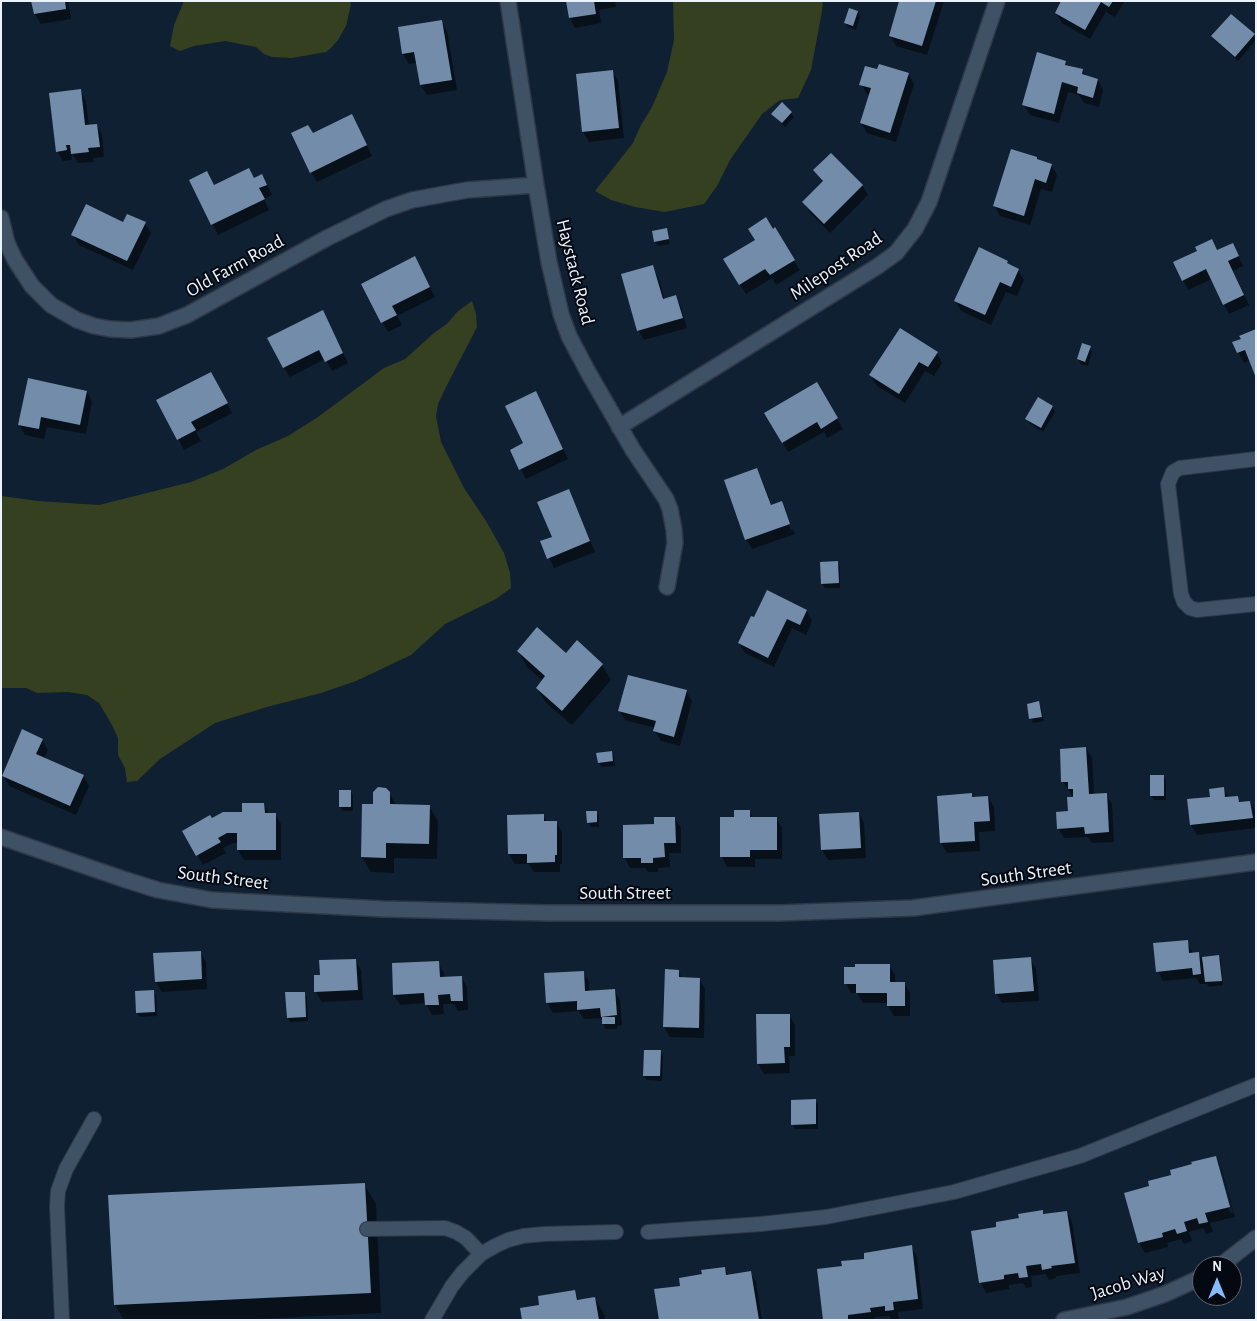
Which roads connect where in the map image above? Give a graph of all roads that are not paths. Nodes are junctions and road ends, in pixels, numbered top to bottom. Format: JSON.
{"nodes":[{"id":1,"x":508,"y":1,"type":"edge"},
{"id":2,"x":997,"y":1,"type":"edge"},
{"id":3,"x":536,"y":184,"type":"junction"},
{"id":4,"x":1,"y":218,"type":"edge"},
{"id":5,"x":619,"y":427,"type":"junction"},
{"id":6,"x":1256,"y":459,"type":"edge"},
{"id":7,"x":667,"y":587,"type":"dead end"},
{"id":8,"x":1256,"y":604,"type":"edge"},
{"id":9,"x":1,"y":837,"type":"edge"},
{"id":10,"x":1256,"y":862,"type":"edge"},
{"id":11,"x":1256,"y":1085,"type":"edge"},
{"id":12,"x":94,"y":1119,"type":"dead end"},
{"id":13,"x":367,"y":1229,"type":"dead end"},
{"id":14,"x":616,"y":1232,"type":"dead end"},
{"id":15,"x":648,"y":1232,"type":"dead end"},
{"id":16,"x":1256,"y":1238,"type":"edge"},
{"id":17,"x":481,"y":1254,"type":"junction"},
{"id":18,"x":1233,"y":1256,"type":"edge"},
{"id":19,"x":1192,"y":1280,"type":"edge"},
{"id":20,"x":1090,"y":1318,"type":"edge"},
{"id":21,"x":62,"y":1320,"type":"edge"},
{"id":22,"x":432,"y":1320,"type":"edge"},
{"id":23,"x":1064,"y":1320,"type":"edge"}],
"edges":[{"from":1,"to":3,"type":"street","name":"Haystack Road"},
{"from":2,"to":5,"type":"street","name":"Milepost Road"},
{"from":3,"to":4,"type":"street","name":"Old Farm Road"},
{"from":3,"to":5,"type":"street","name":"Haystack Road"},
{"from":5,"to":7,"type":"street","name":"Haystack Road"},
{"from":6,"to":8,"type":"lane"},
{"from":9,"to":10,"type":"street","name":"South Street"},
{"from":11,"to":15,"type":"lane"},
{"from":12,"to":21,"type":"lane"},
{"from":13,"to":17,"type":"lane"},
{"from":14,"to":17,"type":"lane"},
{"from":16,"to":18,"type":"street"},
{"from":17,"to":22,"type":"lane"},
{"from":19,"to":20,"type":"street","name":"Jacob Way"},
{"from":20,"to":23,"type":"street","name":"Jacob Way"}]}
